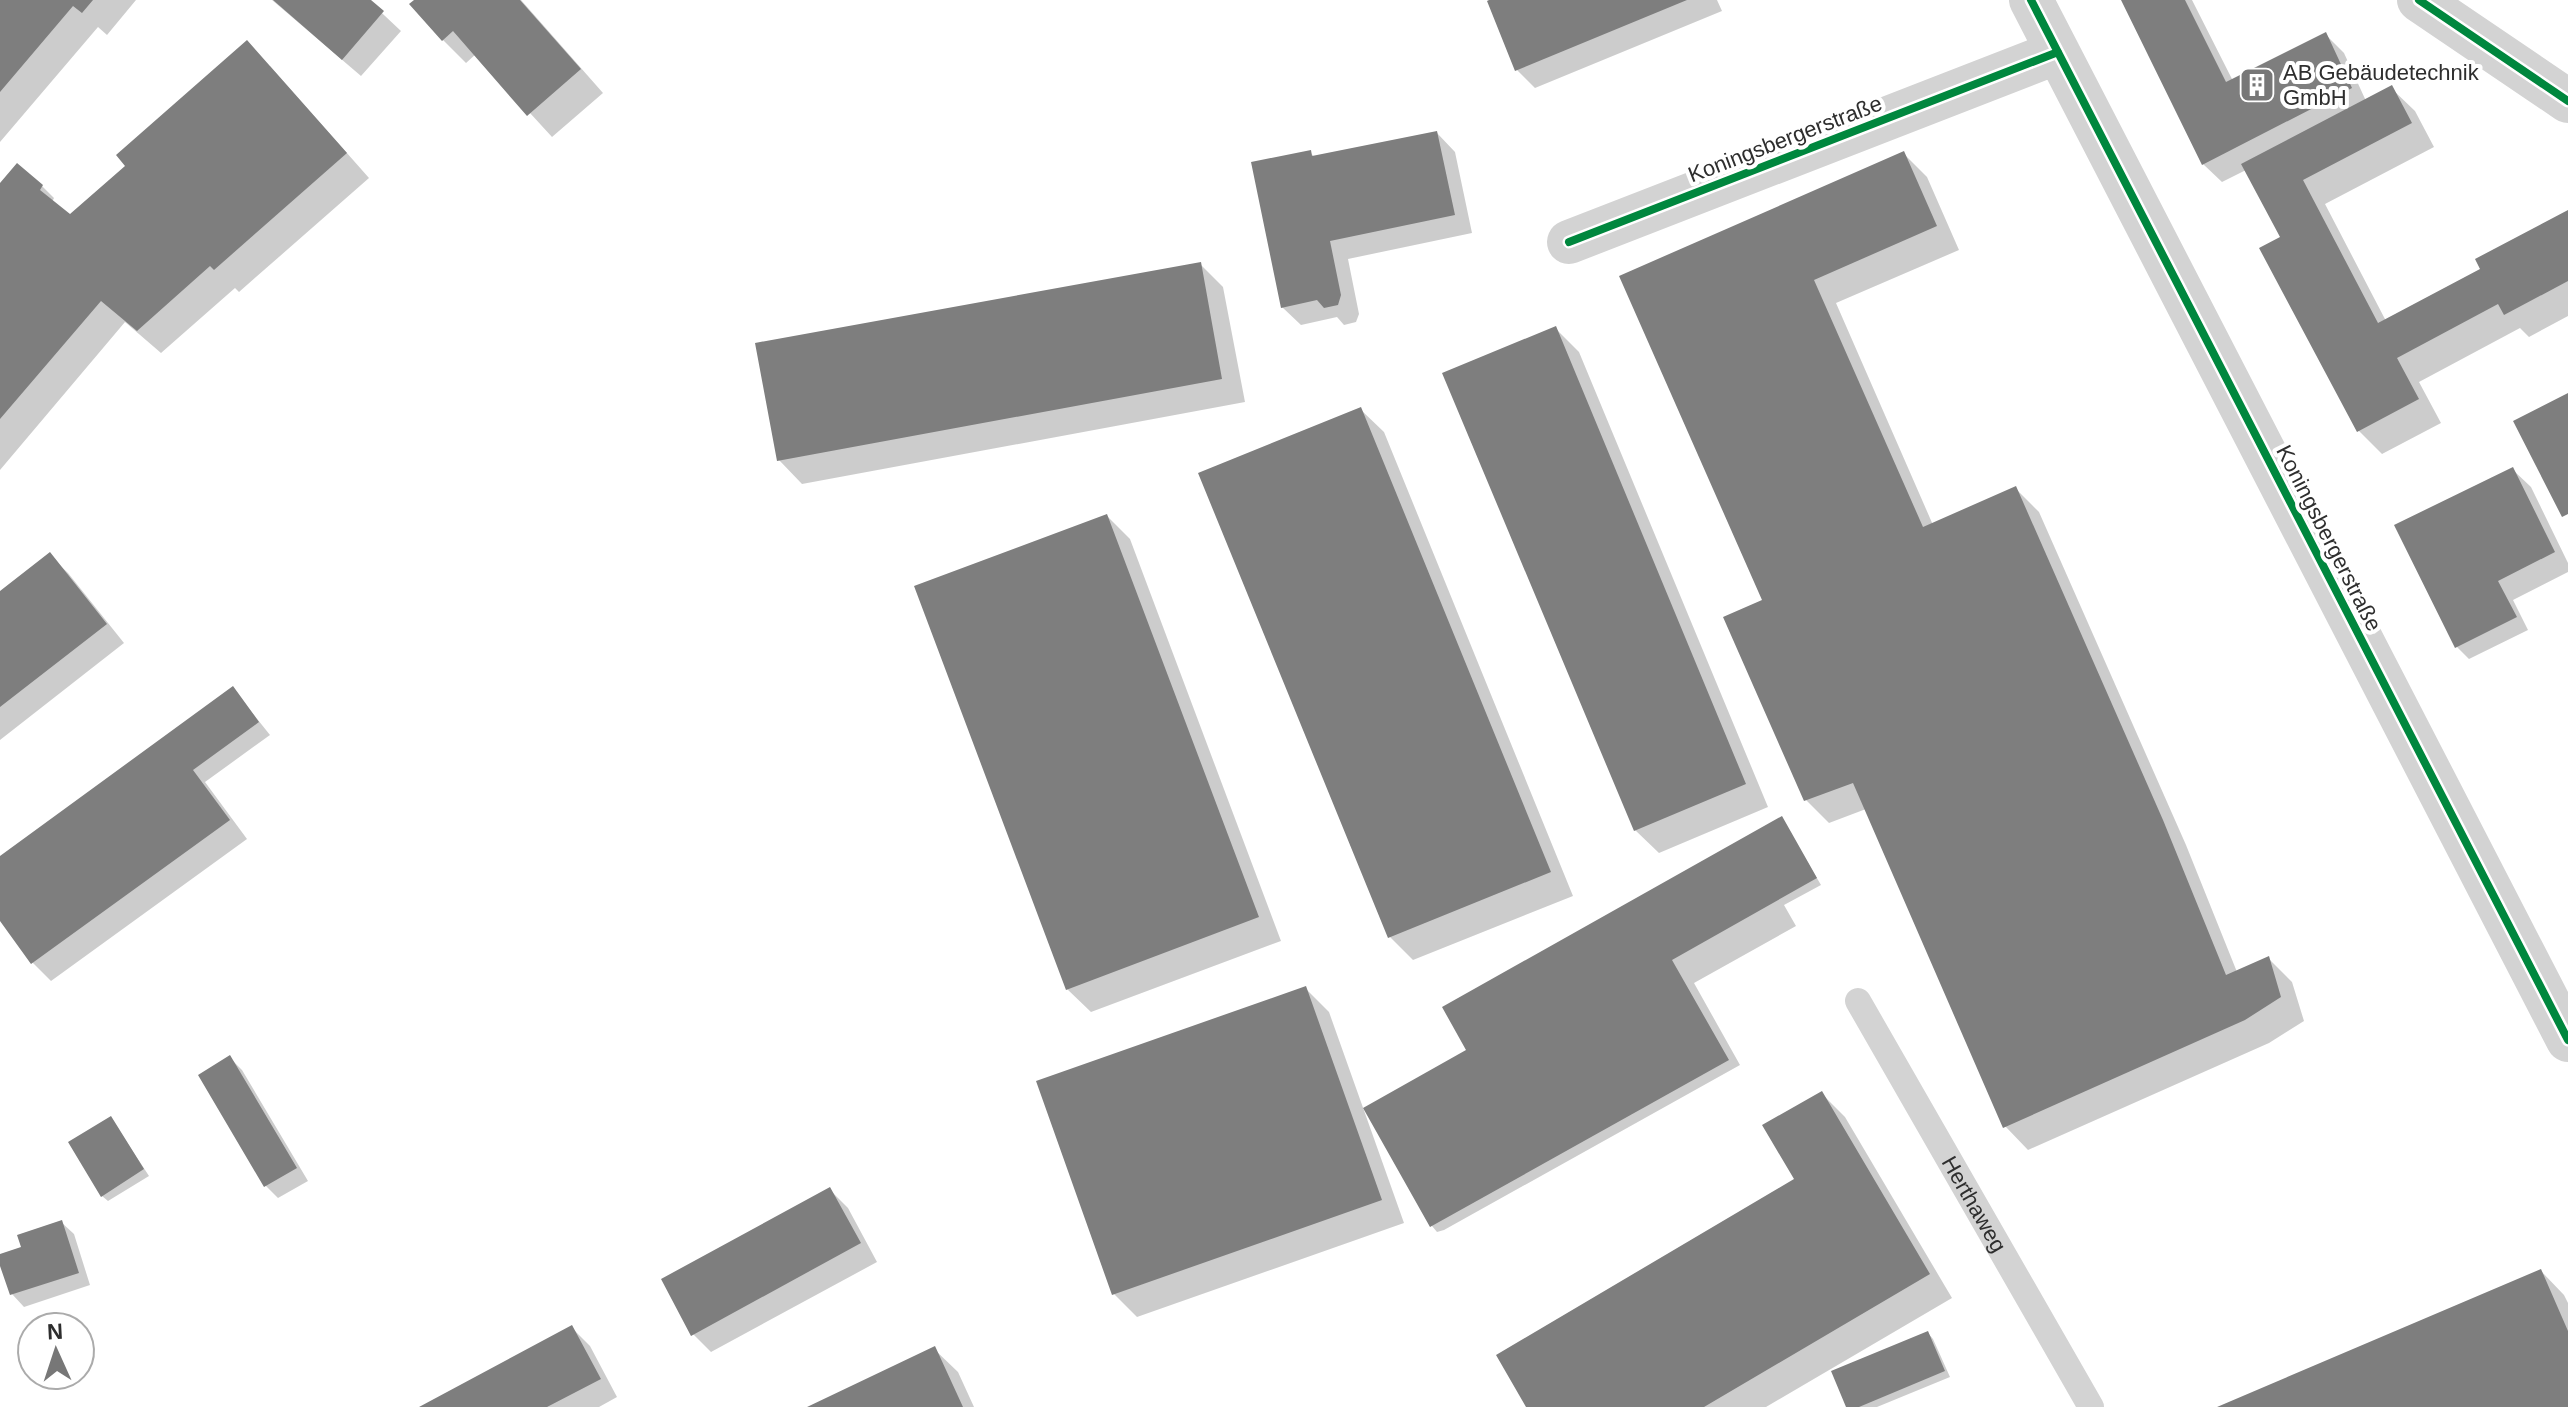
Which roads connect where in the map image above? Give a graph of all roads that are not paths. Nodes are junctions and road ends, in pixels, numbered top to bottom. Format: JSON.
{"nodes":[{"id":1,"x":2031,"y":0,"type":"edge"},
{"id":2,"x":2419,"y":0,"type":"edge"},
{"id":3,"x":2058,"y":52,"type":"junction"},
{"id":4,"x":2568,"y":101,"type":"edge"},
{"id":5,"x":1569,"y":242,"type":"dead end"},
{"id":6,"x":1858,"y":1001,"type":"dead end"},
{"id":7,"x":2568,"y":1040,"type":"edge"},
{"id":8,"x":2091,"y":1407,"type":"edge"}],
"edges":[{"from":1,"to":3,"type":"street","name":"Koningsbergerstraße"},
{"from":2,"to":4,"type":"street"},
{"from":3,"to":5,"type":"street","name":"Koningsbergerstraße"},
{"from":3,"to":7,"type":"street","name":"Koningsbergerstraße"},
{"from":6,"to":8,"type":"lane","name":"Herthaweg"}]}
